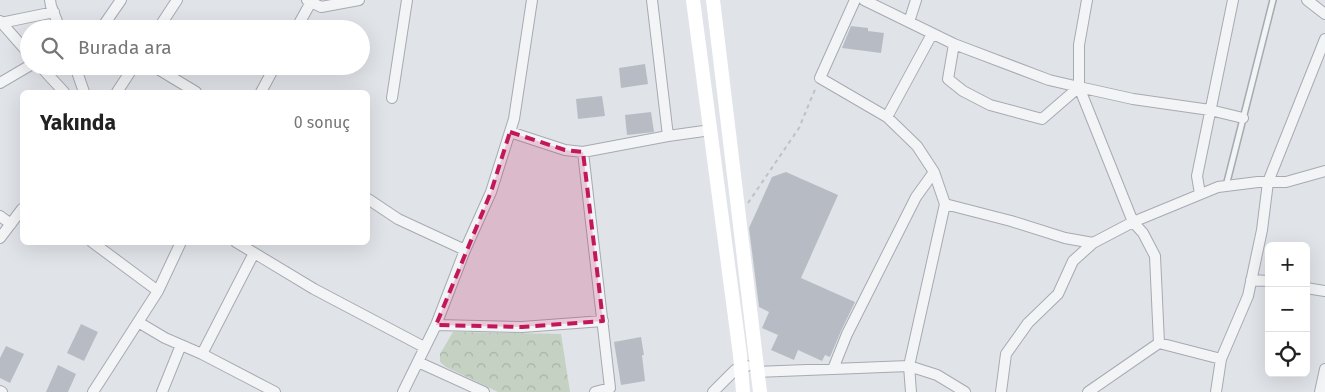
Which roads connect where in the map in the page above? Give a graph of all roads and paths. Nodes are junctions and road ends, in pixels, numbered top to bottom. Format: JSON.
{"nodes":[{"id":1,"x":50,"y":0,"type":"edge"},
{"id":2,"x":121,"y":0,"type":"edge"},
{"id":3,"x":177,"y":0,"type":"edge"},
{"id":4,"x":359,"y":0,"type":"edge"},
{"id":5,"x":407,"y":0,"type":"edge"},
{"id":6,"x":532,"y":0,"type":"edge"},
{"id":7,"x":652,"y":0,"type":"edge"},
{"id":8,"x":693,"y":0,"type":"edge"},
{"id":9,"x":713,"y":0,"type":"edge"},
{"id":10,"x":855,"y":0,"type":"edge"},
{"id":11,"x":864,"y":0,"type":"edge"},
{"id":12,"x":916,"y":0,"type":"edge"},
{"id":13,"x":1088,"y":0,"type":"edge"},
{"id":14,"x":1233,"y":0,"type":"edge"},
{"id":15,"x":1273,"y":0,"type":"edge"},
{"id":16,"x":1307,"y":0,"type":"edge"},
{"id":17,"x":309,"y":1,"type":"edge"},
{"id":18,"x":54,"y":12,"type":"junction"},
{"id":19,"x":1325,"y":14,"type":"edge"},
{"id":20,"x":57,"y":20,"type":"edge"},
{"id":21,"x":107,"y":20,"type":"edge"},
{"id":22,"x":164,"y":20,"type":"edge"},
{"id":23,"x":300,"y":20,"type":"edge"},
{"id":24,"x":0,"y":22,"type":"edge"},
{"id":25,"x":909,"y":22,"type":"junction"},
{"id":26,"x":932,"y":34,"type":"junction"},
{"id":27,"x":1325,"y":40,"type":"edge"},
{"id":28,"x":20,"y":44,"type":"edge"},
{"id":29,"x":954,"y":44,"type":"junction"},
{"id":30,"x":20,"y":71,"type":"edge"},
{"id":31,"x":48,"y":75,"type":"edge"},
{"id":32,"x":78,"y":75,"type":"edge"},
{"id":33,"x":128,"y":75,"type":"edge"},
{"id":34,"x":168,"y":75,"type":"edge"},
{"id":35,"x":270,"y":75,"type":"edge"},
{"id":36,"x":820,"y":78,"type":"junction"},
{"id":37,"x":0,"y":83,"type":"edge"},
{"id":38,"x":1079,"y":87,"type":"junction"},
{"id":39,"x":62,"y":90,"type":"edge"},
{"id":40,"x":83,"y":90,"type":"edge"},
{"id":41,"x":118,"y":90,"type":"edge"},
{"id":42,"x":193,"y":90,"type":"edge"},
{"id":43,"x":262,"y":90,"type":"edge"},
{"id":44,"x":392,"y":98,"type":"dead end"},
{"id":45,"x":1210,"y":110,"type":"junction"},
{"id":46,"x":887,"y":117,"type":"junction"},
{"id":47,"x":1243,"y":118,"type":"junction"},
{"id":48,"x":711,"y":130,"type":"junction"},
{"id":49,"x":510,"y":132,"type":"junction"},
{"id":50,"x":668,"y":136,"type":"junction"},
{"id":51,"x":583,"y":152,"type":"junction"},
{"id":52,"x":1325,"y":171,"type":"edge"},
{"id":53,"x":934,"y":172,"type":"junction"},
{"id":54,"x":1268,"y":182,"type":"junction"},
{"id":55,"x":1226,"y":186,"type":"junction"},
{"id":56,"x":1200,"y":194,"type":"junction"},
{"id":57,"x":370,"y":200,"type":"edge"},
{"id":58,"x":945,"y":204,"type":"junction"},
{"id":59,"x":20,"y":212,"type":"edge"},
{"id":60,"x":0,"y":216,"type":"edge"},
{"id":61,"x":739,"y":217,"type":"junction"},
{"id":62,"x":1133,"y":222,"type":"junction"},
{"id":63,"x":11,"y":224,"type":"junction"},
{"id":64,"x":0,"y":238,"type":"edge"},
{"id":65,"x":1093,"y":243,"type":"junction"},
{"id":66,"x":96,"y":245,"type":"edge"},
{"id":67,"x":180,"y":245,"type":"edge"},
{"id":68,"x":241,"y":245,"type":"edge"},
{"id":69,"x":465,"y":250,"type":"junction"},
{"id":70,"x":254,"y":253,"type":"junction"},
{"id":71,"x":1251,"y":280,"type":"junction"},
{"id":72,"x":1265,"y":281,"type":"edge"},
{"id":73,"x":1310,"y":289,"type":"edge"},
{"id":74,"x":158,"y":291,"type":"junction"},
{"id":75,"x":1325,"y":292,"type":"edge"},
{"id":76,"x":603,"y":321,"type":"junction"},
{"id":77,"x":138,"y":322,"type":"junction"},
{"id":78,"x":436,"y":325,"type":"junction"},
{"id":79,"x":1159,"y":343,"type":"junction"},
{"id":80,"x":181,"y":345,"type":"junction"},
{"id":81,"x":424,"y":347,"type":"junction"},
{"id":82,"x":202,"y":354,"type":"junction"},
{"id":83,"x":1221,"y":359,"type":"junction"},
{"id":84,"x":418,"y":362,"type":"junction"},
{"id":85,"x":741,"y":366,"type":"junction"},
{"id":86,"x":909,"y":366,"type":"junction"},
{"id":87,"x":758,"y":368,"type":"junction"},
{"id":88,"x":833,"y":369,"type":"junction"},
{"id":89,"x":1325,"y":370,"type":"edge"},
{"id":90,"x":93,"y":392,"type":"edge"},
{"id":91,"x":162,"y":392,"type":"edge"},
{"id":92,"x":275,"y":392,"type":"edge"},
{"id":93,"x":403,"y":392,"type":"edge"},
{"id":94,"x":484,"y":392,"type":"edge"},
{"id":95,"x":595,"y":392,"type":"edge"},
{"id":96,"x":713,"y":392,"type":"edge"},
{"id":97,"x":743,"y":392,"type":"edge"},
{"id":98,"x":760,"y":392,"type":"edge"},
{"id":99,"x":910,"y":392,"type":"edge"},
{"id":100,"x":965,"y":392,"type":"edge"},
{"id":101,"x":1000,"y":392,"type":"edge"},
{"id":102,"x":1088,"y":392,"type":"edge"},
{"id":103,"x":1216,"y":392,"type":"edge"},
{"id":104,"x":1320,"y":392,"type":"edge"}],
"edges":[{"from":1,"to":18,"type":"street"},
{"from":2,"to":21,"type":"street"},
{"from":3,"to":22,"type":"street"},
{"from":4,"to":17,"type":"street"},
{"from":5,"to":44,"type":"street"},
{"from":6,"to":49,"type":"street"},
{"from":7,"to":50,"type":"street"},
{"from":8,"to":48,"type":"main road"},
{"from":9,"to":61,"type":"main road"},
{"from":10,"to":36,"type":"street"},
{"from":11,"to":25,"type":"street"},
{"from":12,"to":25,"type":"street"},
{"from":13,"to":38,"type":"street"},
{"from":14,"to":45,"type":"street"},
{"from":15,"to":47,"type":"lane"},
{"from":16,"to":19,"type":"street"},
{"from":17,"to":23,"type":"street"},
{"from":18,"to":20,"type":"street"},
{"from":18,"to":24,"type":"street"},
{"from":24,"to":28,"type":"street"},
{"from":25,"to":26,"type":"street"},
{"from":26,"to":29,"type":"street"},
{"from":26,"to":46,"type":"street"},
{"from":27,"to":54,"type":"street"},
{"from":29,"to":38,"type":"street"},
{"from":29,"to":38,"type":"street"},
{"from":30,"to":37,"type":"street"},
{"from":31,"to":39,"type":"street"},
{"from":32,"to":40,"type":"street"},
{"from":33,"to":41,"type":"street"},
{"from":34,"to":42,"type":"street"},
{"from":35,"to":43,"type":"street"},
{"from":36,"to":46,"type":"street"},
{"from":36,"to":61,"type":"path"},
{"from":38,"to":45,"type":"street"},
{"from":38,"to":62,"type":"street"},
{"from":45,"to":47,"type":"street"},
{"from":45,"to":56,"type":"street"},
{"from":46,"to":53,"type":"street"},
{"from":47,"to":55,"type":"lane"},
{"from":48,"to":50,"type":"street"},
{"from":48,"to":85,"type":"main road"},
{"from":49,"to":51,"type":"street"},
{"from":49,"to":69,"type":"street"},
{"from":50,"to":51,"type":"street"},
{"from":51,"to":76,"type":"street"},
{"from":52,"to":54,"type":"street"},
{"from":53,"to":58,"type":"street"},
{"from":53,"to":88,"type":"street"},
{"from":54,"to":55,"type":"street"},
{"from":54,"to":71,"type":"street"},
{"from":55,"to":56,"type":"street"},
{"from":56,"to":62,"type":"street"},
{"from":57,"to":69,"type":"street"},
{"from":58,"to":65,"type":"street"},
{"from":58,"to":86,"type":"street"},
{"from":59,"to":63,"type":"street"},
{"from":60,"to":63,"type":"street"},
{"from":61,"to":87,"type":"main road"},
{"from":62,"to":65,"type":"street"},
{"from":62,"to":79,"type":"street"},
{"from":63,"to":64,"type":"street"},
{"from":65,"to":101,"type":"street"},
{"from":66,"to":74,"type":"street"},
{"from":67,"to":74,"type":"street"},
{"from":68,"to":70,"type":"street"},
{"from":69,"to":78,"type":"street"},
{"from":70,"to":81,"type":"street"},
{"from":70,"to":82,"type":"street"},
{"from":71,"to":72,"type":"street"},
{"from":71,"to":83,"type":"street"},
{"from":73,"to":75,"type":"street"},
{"from":74,"to":77,"type":"street"},
{"from":76,"to":78,"type":"street"},
{"from":76,"to":95,"type":"street"},
{"from":77,"to":80,"type":"street"},
{"from":77,"to":90,"type":"street"},
{"from":78,"to":81,"type":"street"},
{"from":79,"to":83,"type":"street"},
{"from":79,"to":102,"type":"street"},
{"from":80,"to":82,"type":"street"},
{"from":80,"to":91,"type":"street"},
{"from":81,"to":84,"type":"street"},
{"from":82,"to":92,"type":"street"},
{"from":83,"to":103,"type":"street"},
{"from":84,"to":93,"type":"street"},
{"from":84,"to":94,"type":"street"},
{"from":85,"to":87,"type":"street"},
{"from":85,"to":96,"type":"street"},
{"from":85,"to":97,"type":"main road"},
{"from":86,"to":88,"type":"street"},
{"from":86,"to":99,"type":"street"},
{"from":86,"to":100,"type":"street"},
{"from":87,"to":88,"type":"street"},
{"from":87,"to":98,"type":"main road"},
{"from":89,"to":104,"type":"street"}]}
